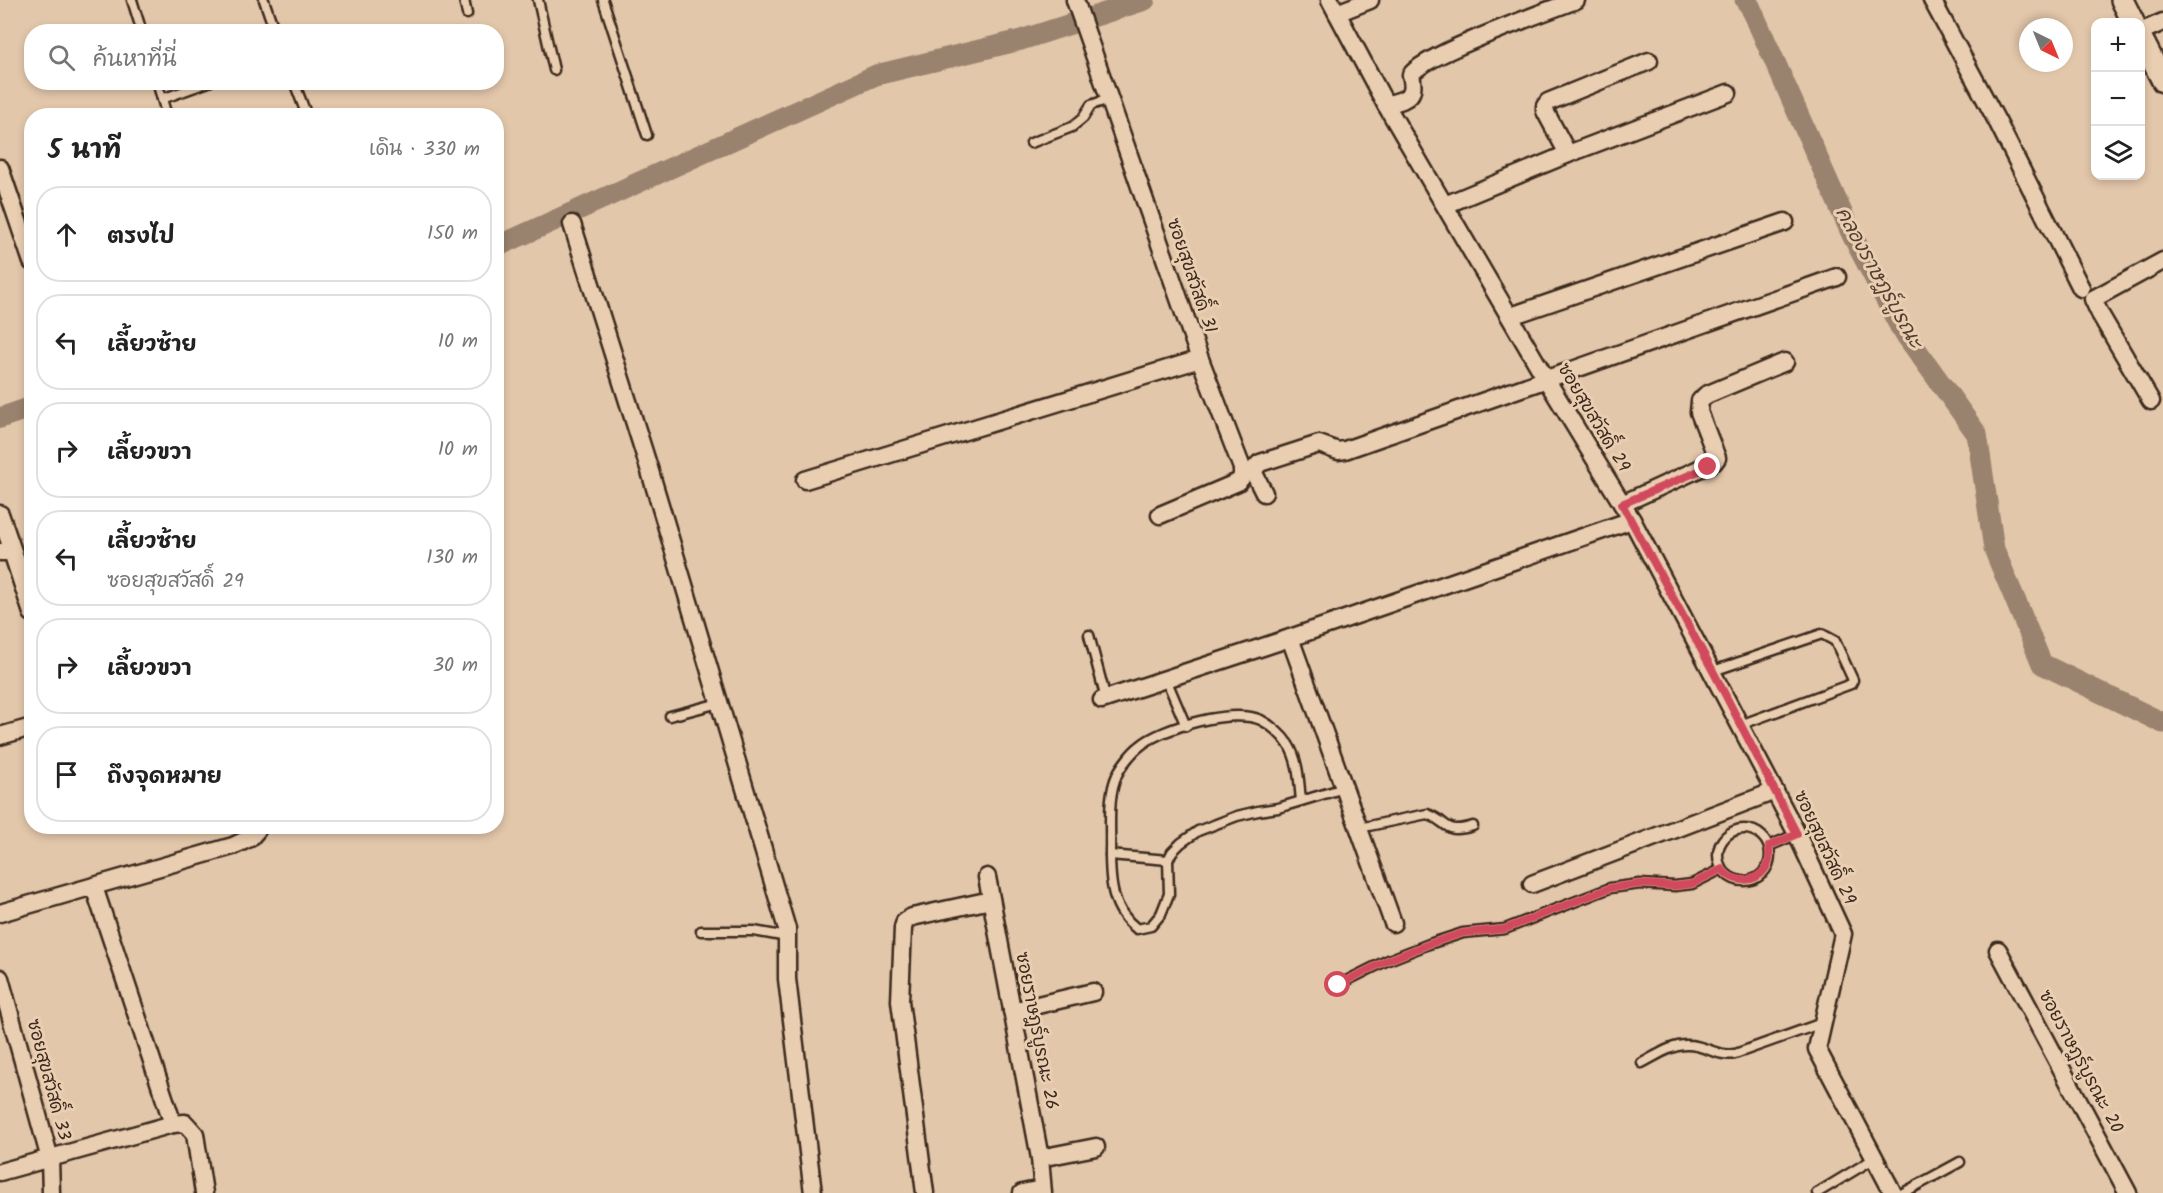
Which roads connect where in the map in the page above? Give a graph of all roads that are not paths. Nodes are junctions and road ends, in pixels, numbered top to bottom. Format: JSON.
{"nodes":[{"id":1,"x":132,"y":0,"type":"edge"},
{"id":2,"x":264,"y":0,"type":"edge"},
{"id":3,"x":464,"y":0,"type":"edge"},
{"id":4,"x":538,"y":0,"type":"edge"},
{"id":5,"x":603,"y":0,"type":"edge"},
{"id":6,"x":1075,"y":0,"type":"edge"},
{"id":7,"x":1370,"y":0,"type":"edge"},
{"id":8,"x":1576,"y":0,"type":"edge"},
{"id":9,"x":2122,"y":0,"type":"edge"},
{"id":10,"x":1937,"y":2,"type":"edge"},
{"id":11,"x":1334,"y":7,"type":"edge"},
{"id":12,"x":467,"y":14,"type":"dead end"},
{"id":13,"x":2131,"y":18,"type":"edge"},
{"id":14,"x":2163,"y":22,"type":"edge"},
{"id":15,"x":140,"y":24,"type":"edge"},
{"id":16,"x":272,"y":24,"type":"edge"},
{"id":17,"x":2145,"y":30,"type":"edge"},
{"id":18,"x":2145,"y":46,"type":"edge"},
{"id":19,"x":1648,"y":61,"type":"dead end"},
{"id":20,"x":554,"y":70,"type":"dead end"},
{"id":21,"x":2163,"y":81,"type":"edge"},
{"id":22,"x":159,"y":90,"type":"edge"},
{"id":23,"x":187,"y":90,"type":"edge"},
{"id":24,"x":297,"y":90,"type":"edge"},
{"id":25,"x":1728,"y":93,"type":"dead end"},
{"id":26,"x":162,"y":99,"type":"junction"},
{"id":27,"x":1109,"y":99,"type":"junction"},
{"id":28,"x":1386,"y":105,"type":"junction"},
{"id":29,"x":165,"y":108,"type":"edge"},
{"id":30,"x":304,"y":108,"type":"edge"},
{"id":31,"x":647,"y":135,"type":"dead end"},
{"id":32,"x":1030,"y":143,"type":"dead end"},
{"id":33,"x":1568,"y":154,"type":"junction"},
{"id":34,"x":0,"y":168,"type":"edge"},
{"id":35,"x":1445,"y":206,"type":"junction"},
{"id":36,"x":1785,"y":222,"type":"dead end"},
{"id":37,"x":572,"y":224,"type":"dead end"},
{"id":38,"x":24,"y":238,"type":"edge"},
{"id":39,"x":2163,"y":261,"type":"edge"},
{"id":40,"x":1837,"y":277,"type":"dead end"},
{"id":41,"x":2081,"y":288,"type":"dead end"},
{"id":42,"x":1511,"y":316,"type":"junction"},
{"id":43,"x":1200,"y":359,"type":"junction"},
{"id":44,"x":1785,"y":362,"type":"dead end"},
{"id":45,"x":1546,"y":379,"type":"junction"},
{"id":46,"x":2151,"y":401,"type":"dead end"},
{"id":47,"x":805,"y":480,"type":"dead end"},
{"id":48,"x":1264,"y":493,"type":"dead end"},
{"id":49,"x":1622,"y":504,"type":"junction"},
{"id":50,"x":0,"y":514,"type":"edge"},
{"id":51,"x":1160,"y":515,"type":"dead end"},
{"id":52,"x":1632,"y":520,"type":"junction"},
{"id":53,"x":0,"y":552,"type":"edge"},
{"id":54,"x":16,"y":561,"type":"junction"},
{"id":55,"x":24,"y":587,"type":"edge"},
{"id":56,"x":1089,"y":635,"type":"dead end"},
{"id":57,"x":1290,"y":638,"type":"junction"},
{"id":58,"x":1713,"y":671,"type":"junction"},
{"id":59,"x":1166,"y":679,"type":"junction"},
{"id":60,"x":1104,"y":700,"type":"joint"},
{"id":61,"x":719,"y":703,"type":"junction"},
{"id":62,"x":670,"y":716,"type":"dead end"},
{"id":63,"x":1740,"y":725,"type":"junction"},
{"id":64,"x":1186,"y":726,"type":"junction"},
{"id":65,"x":24,"y":729,"type":"edge"},
{"id":66,"x":0,"y":736,"type":"edge"},
{"id":67,"x":1344,"y":788,"type":"junction"},
{"id":68,"x":1775,"y":791,"type":"junction"},
{"id":69,"x":1301,"y":801,"type":"junction"},
{"id":70,"x":1473,"y":826,"type":"dead end"},
{"id":71,"x":1359,"y":828,"type":"junction"},
{"id":72,"x":254,"y":834,"type":"edge"},
{"id":73,"x":1797,"y":834,"type":"junction"},
{"id":74,"x":1769,"y":846,"type":"junction"},
{"id":75,"x":1110,"y":855,"type":"junction"},
{"id":76,"x":1168,"y":860,"type":"junction"},
{"id":77,"x":1722,"y":869,"type":"junction"},
{"id":78,"x":987,"y":877,"type":"dead end"},
{"id":79,"x":1532,"y":884,"type":"dead end"},
{"id":80,"x":94,"y":887,"type":"junction"},
{"id":81,"x":991,"y":900,"type":"junction"},
{"id":82,"x":0,"y":912,"type":"edge"},
{"id":83,"x":1393,"y":923,"type":"dead end"},
{"id":84,"x":701,"y":931,"type":"dead end"},
{"id":85,"x":788,"y":937,"type":"junction"},
{"id":86,"x":1998,"y":950,"type":"dead end"},
{"id":87,"x":0,"y":978,"type":"edge"},
{"id":88,"x":1338,"y":985,"type":"dead end"},
{"id":89,"x":1093,"y":992,"type":"dead end"},
{"id":90,"x":1012,"y":1011,"type":"junction"},
{"id":91,"x":1822,"y":1023,"type":"junction"},
{"id":92,"x":1642,"y":1063,"type":"dead end"},
{"id":93,"x":173,"y":1124,"type":"junction"},
{"id":94,"x":1096,"y":1147,"type":"dead end"},
{"id":95,"x":1040,"y":1158,"type":"junction"},
{"id":96,"x":1875,"y":1158,"type":"junction"},
{"id":97,"x":50,"y":1159,"type":"junction"},
{"id":98,"x":1960,"y":1162,"type":"dead end"},
{"id":99,"x":0,"y":1172,"type":"edge"},
{"id":100,"x":1043,"y":1191,"type":"edge"},
{"id":101,"x":51,"y":1193,"type":"edge"},
{"id":102,"x":204,"y":1193,"type":"edge"},
{"id":103,"x":813,"y":1193,"type":"edge"},
{"id":104,"x":925,"y":1193,"type":"edge"},
{"id":105,"x":1022,"y":1193,"type":"edge"},
{"id":106,"x":1817,"y":1193,"type":"edge"},
{"id":107,"x":1893,"y":1193,"type":"edge"},
{"id":108,"x":1903,"y":1193,"type":"edge"},
{"id":109,"x":2128,"y":1193,"type":"edge"}],
"edges":[{"from":1,"to":15,"type":"lane"},
{"from":2,"to":16,"type":"lane"},
{"from":3,"to":12,"type":"lane"},
{"from":4,"to":20,"type":"lane"},
{"from":5,"to":31,"type":"lane"},
{"from":6,"to":27,"type":"street","name":"ซอยสุขสวัสดิ์ 31"},
{"from":7,"to":11,"type":"street"},
{"from":8,"to":28,"type":"street"},
{"from":9,"to":13,"type":"street"},
{"from":10,"to":41,"type":"street"},
{"from":11,"to":28,"type":"street","name":"ซอยสุขสวัสดิ์ 29"},
{"from":14,"to":17,"type":"street"},
{"from":18,"to":21,"type":"street"},
{"from":19,"to":33,"type":"street"},
{"from":22,"to":26,"type":"lane"},
{"from":23,"to":26,"type":"lane"},
{"from":24,"to":30,"type":"lane"},
{"from":25,"to":33,"type":"street"},
{"from":26,"to":29,"type":"lane"},
{"from":27,"to":32,"type":"lane"},
{"from":27,"to":43,"type":"street","name":"ซอยสุขสวัสดิ์ 31"},
{"from":28,"to":35,"type":"street","name":"ซอยสุขสวัสดิ์ 29"},
{"from":33,"to":35,"type":"street"},
{"from":34,"to":38,"type":"street"},
{"from":35,"to":42,"type":"street","name":"ซอยสุขสวัสดิ์ 29"},
{"from":36,"to":42,"type":"street"},
{"from":37,"to":61,"type":"street"},
{"from":39,"to":46,"type":"street"},
{"from":40,"to":45,"type":"street"},
{"from":42,"to":45,"type":"street","name":"ซอยสุขสวัสดิ์ 29"},
{"from":43,"to":47,"type":"street"},
{"from":43,"to":51,"type":"street","name":"ซอยสุขสวัสดิ์ 31"},
{"from":44,"to":49,"type":"street"},
{"from":45,"to":48,"type":"street"},
{"from":45,"to":49,"type":"street","name":"ซอยสุขสวัสดิ์ 29"},
{"from":49,"to":52,"type":"street","name":"ซอยสุขสวัสดิ์ 29"},
{"from":50,"to":54,"type":"street"},
{"from":52,"to":57,"type":"street"},
{"from":52,"to":58,"type":"street","name":"ซอยสุขสวัสดิ์ 29"},
{"from":53,"to":54,"type":"street"},
{"from":54,"to":55,"type":"street"},
{"from":56,"to":60,"type":"lane"},
{"from":57,"to":59,"type":"street"},
{"from":57,"to":67,"type":"street"},
{"from":58,"to":63,"type":"street","name":"ซอยสุขสวัสดิ์ 29"},
{"from":58,"to":63,"type":"lane"},
{"from":59,"to":60,"type":"street"},
{"from":59,"to":64,"type":"lane"},
{"from":61,"to":62,"type":"lane"},
{"from":61,"to":85,"type":"street"},
{"from":63,"to":68,"type":"street","name":"ซอยสุขสวัสดิ์ 29"},
{"from":64,"to":69,"type":"lane"},
{"from":64,"to":75,"type":"lane"},
{"from":65,"to":66,"type":"street"},
{"from":67,"to":69,"type":"lane"},
{"from":67,"to":71,"type":"street"},
{"from":68,"to":73,"type":"street","name":"ซอยสุขสวัสดิ์ 29"},
{"from":68,"to":79,"type":"street"},
{"from":69,"to":76,"type":"lane"},
{"from":70,"to":71,"type":"lane"},
{"from":71,"to":83,"type":"street"},
{"from":72,"to":80,"type":"street"},
{"from":73,"to":74,"type":"lane"},
{"from":73,"to":91,"type":"street","name":"ซอยสุขสวัสดิ์ 29"},
{"from":74,"to":77,"type":"lane"},
{"from":74,"to":77,"type":"lane"},
{"from":75,"to":76,"type":"lane"},
{"from":75,"to":76,"type":"lane"},
{"from":77,"to":88,"type":"lane"},
{"from":78,"to":81,"type":"street","name":"ซอยราษฎร์บูรณะ 26"},
{"from":80,"to":82,"type":"street"},
{"from":80,"to":93,"type":"street"},
{"from":81,"to":90,"type":"street","name":"ซอยราษฎร์บูรณะ 26"},
{"from":81,"to":104,"type":"street"},
{"from":84,"to":85,"type":"lane"},
{"from":85,"to":103,"type":"street"},
{"from":86,"to":109,"type":"street","name":"ซอยราษฎร์บูรณะ 20"},
{"from":87,"to":97,"type":"street","name":"ซอยสุขสวัสดิ์ 33"},
{"from":89,"to":90,"type":"street"},
{"from":90,"to":95,"type":"street","name":"ซอยราษฎร์บูรณะ 26"},
{"from":91,"to":92,"type":"lane"},
{"from":91,"to":96,"type":"street","name":"ซอยสุขสวัสดิ์ 29"},
{"from":93,"to":97,"type":"street"},
{"from":93,"to":102,"type":"street"},
{"from":94,"to":95,"type":"street"},
{"from":95,"to":100,"type":"street","name":"ซอยราษฎร์บูรณะ 26"},
{"from":96,"to":106,"type":"lane"},
{"from":96,"to":107,"type":"street","name":"ซอยสุขสวัสดิ์ 29"},
{"from":97,"to":99,"type":"street"},
{"from":97,"to":101,"type":"street","name":"ซอยสุขสวัสดิ์ 33"},
{"from":98,"to":108,"type":"lane"},
{"from":100,"to":105,"type":"street"}]}
